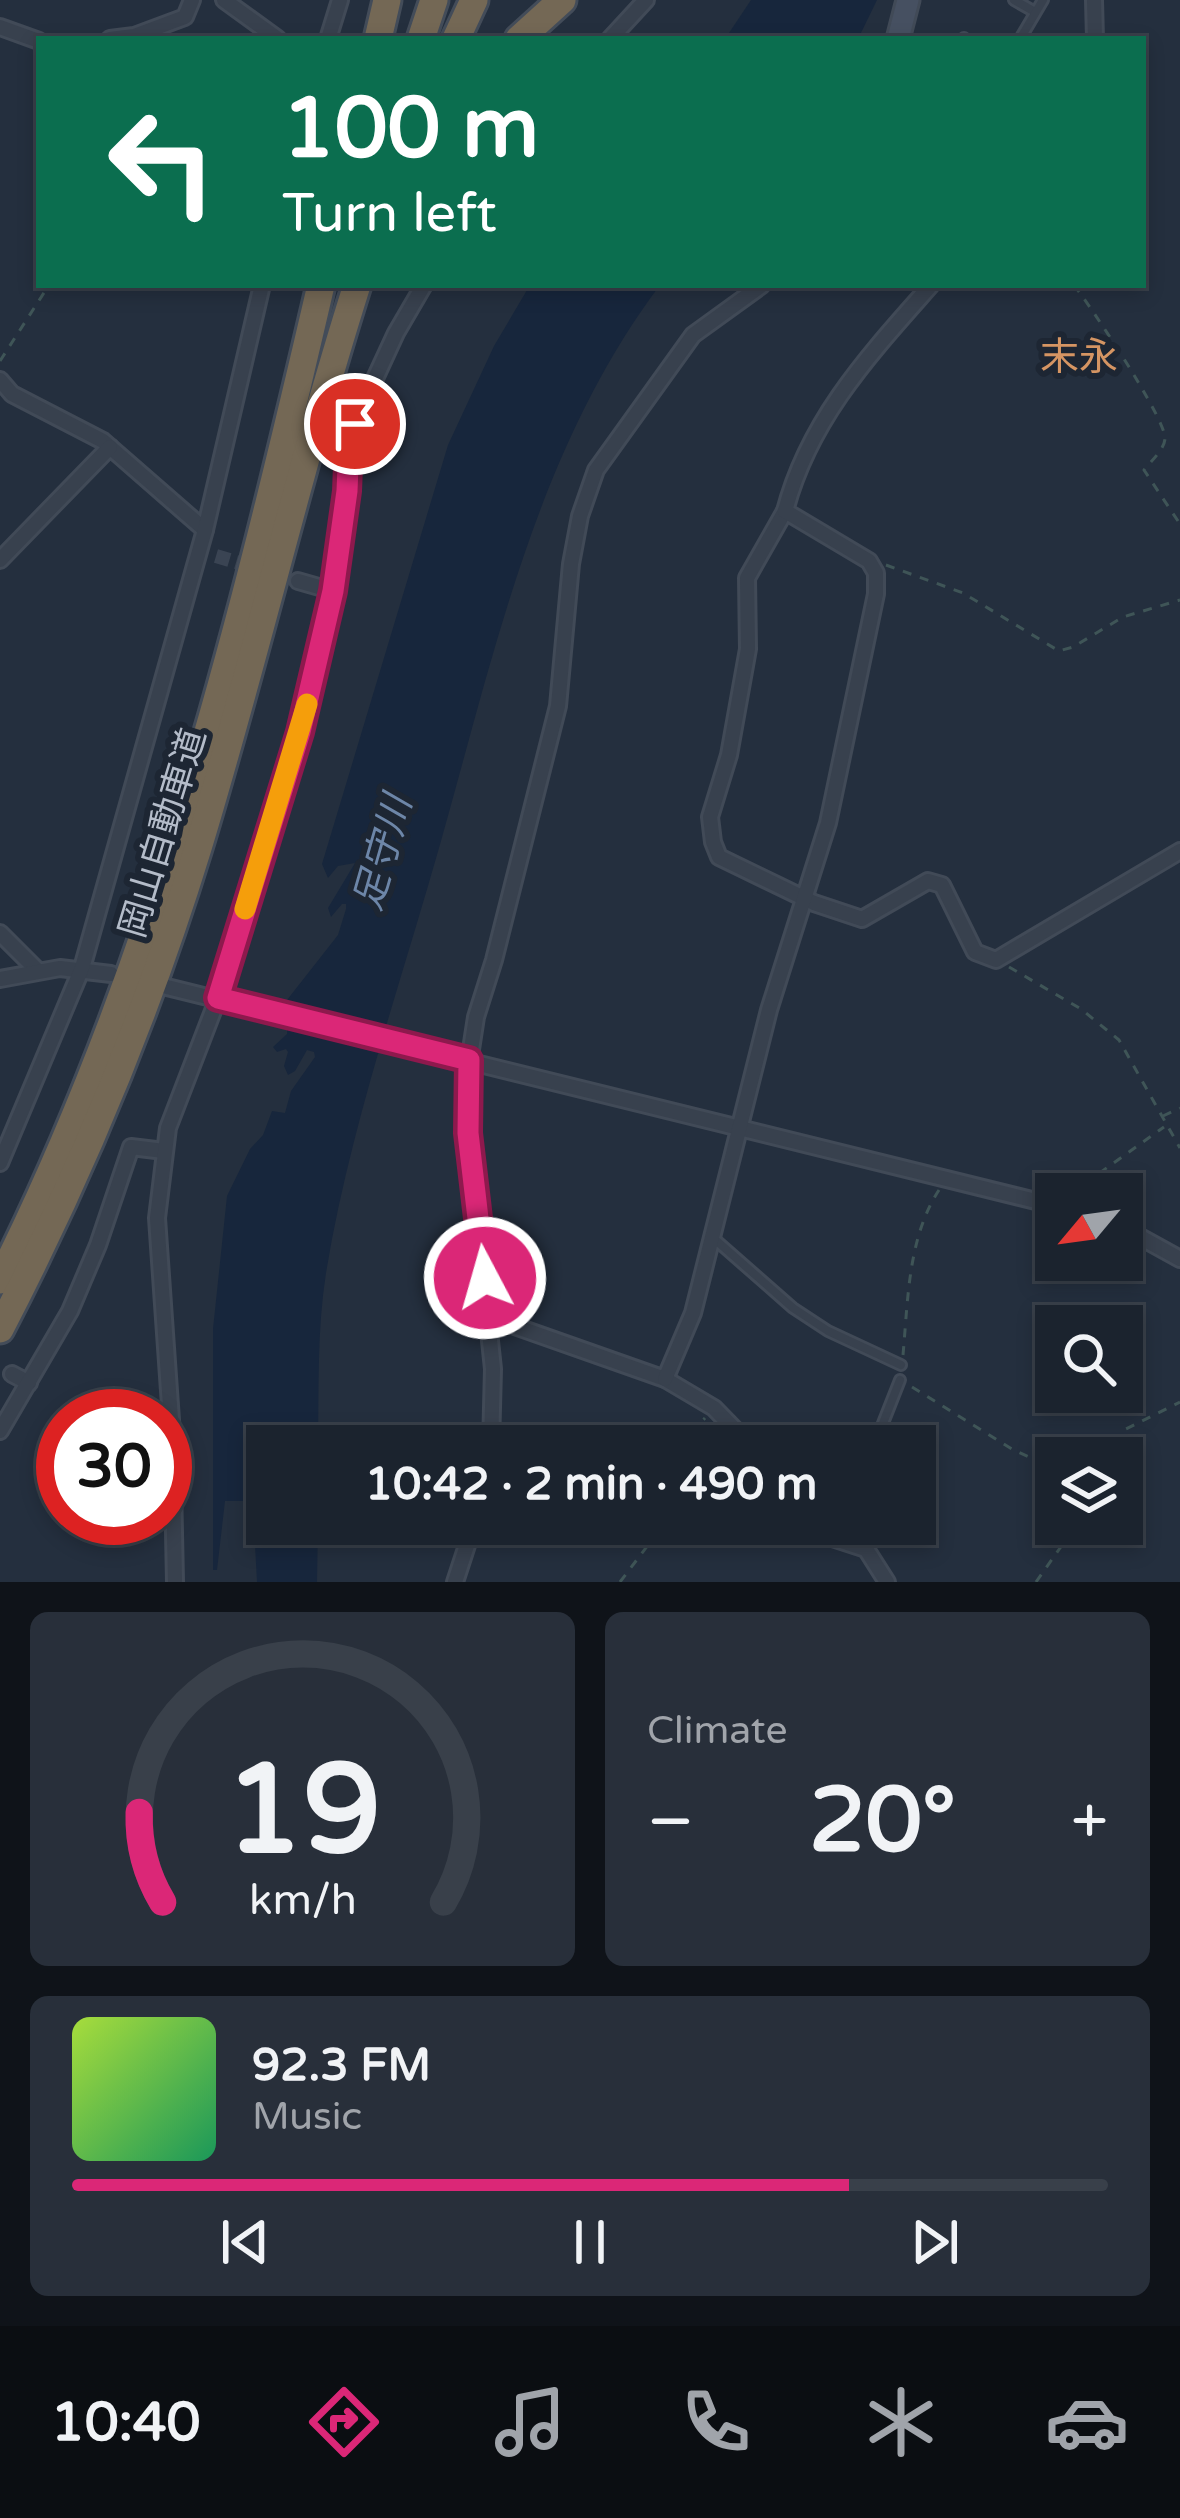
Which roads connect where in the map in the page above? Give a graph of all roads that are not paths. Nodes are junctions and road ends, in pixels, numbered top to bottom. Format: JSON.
{"nodes":[{"id":1,"x":192,"y":0,"type":"edge"},
{"id":2,"x":224,"y":0,"type":"edge"},
{"id":3,"x":340,"y":0,"type":"edge"},
{"id":4,"x":387,"y":0,"type":"edge"},
{"id":5,"x":434,"y":0,"type":"edge"},
{"id":6,"x":474,"y":0,"type":"edge"},
{"id":7,"x":562,"y":0,"type":"edge"},
{"id":8,"x":646,"y":0,"type":"edge"},
{"id":9,"x":908,"y":0,"type":"edge"},
{"id":10,"x":1014,"y":0,"type":"edge"},
{"id":11,"x":1042,"y":0,"type":"edge"},
{"id":12,"x":1094,"y":0,"type":"edge"},
{"id":13,"x":1035,"y":12,"type":"junction"},
{"id":14,"x":0,"y":28,"type":"edge"},
{"id":15,"x":134,"y":36,"type":"edge"},
{"id":16,"x":274,"y":36,"type":"edge"},
{"id":17,"x":329,"y":36,"type":"edge"},
{"id":18,"x":379,"y":36,"type":"edge"},
{"id":19,"x":422,"y":36,"type":"edge"},
{"id":20,"x":456,"y":36,"type":"edge"},
{"id":21,"x":522,"y":36,"type":"edge"},
{"id":22,"x":613,"y":36,"type":"edge"},
{"id":23,"x":899,"y":36,"type":"edge"},
{"id":24,"x":1022,"y":36,"type":"edge"},
{"id":25,"x":1095,"y":36,"type":"edge"},
{"id":26,"x":36,"y":40,"type":"edge"},
{"id":27,"x":261,"y":288,"type":"edge"},
{"id":28,"x":319,"y":288,"type":"edge"},
{"id":29,"x":334,"y":288,"type":"edge"},
{"id":30,"x":358,"y":288,"type":"edge"},
{"id":31,"x":422,"y":288,"type":"edge"},
{"id":32,"x":758,"y":288,"type":"edge"},
{"id":33,"x":929,"y":288,"type":"edge"},
{"id":34,"x":0,"y":380,"type":"edge"},
{"id":35,"x":285,"y":441,"type":"junction"},
{"id":36,"x":110,"y":447,"type":"junction"},
{"id":37,"x":784,"y":511,"type":"junction"},
{"id":38,"x":205,"y":530,"type":"junction"},
{"id":39,"x":199,"y":551,"type":"junction"},
{"id":40,"x":217,"y":556,"type":"tunnel mouth"},
{"id":41,"x":0,"y":560,"type":"edge"},
{"id":42,"x":298,"y":580,"type":"dead end"},
{"id":43,"x":333,"y":591,"type":"junction"},
{"id":44,"x":1180,"y":851,"type":"edge"},
{"id":45,"x":804,"y":898,"type":"junction"},
{"id":46,"x":0,"y":934,"type":"edge"},
{"id":47,"x":82,"y":968,"type":"junction"},
{"id":48,"x":38,"y":970,"type":"junction"},
{"id":49,"x":111,"y":974,"type":"dead end"},
{"id":50,"x":0,"y":979,"type":"edge"},
{"id":51,"x":167,"y":987,"type":"dead end"},
{"id":52,"x":223,"y":1000,"type":"junction"},
{"id":53,"x":465,"y":1059,"type":"junction"},
{"id":54,"x":740,"y":1126,"type":"junction"},
{"id":55,"x":164,"y":1151,"type":"junction"},
{"id":56,"x":0,"y":1163,"type":"edge"},
{"id":57,"x":1035,"y":1201,"type":"edge"},
{"id":58,"x":481,"y":1233,"type":"junction"},
{"id":59,"x":710,"y":1236,"type":"junction"},
{"id":60,"x":1143,"y":1239,"type":"edge"},
{"id":61,"x":1180,"y":1259,"type":"edge"},
{"id":62,"x":0,"y":1280,"type":"edge"},
{"id":63,"x":0,"y":1329,"type":"edge"},
{"id":64,"x":902,"y":1365,"type":"road end"},
{"id":65,"x":12,"y":1374,"type":"dead end"},
{"id":66,"x":665,"y":1379,"type":"junction"},
{"id":67,"x":900,"y":1380,"type":"road end"},
{"id":68,"x":28,"y":1383,"type":"junction"},
{"id":69,"x":491,"y":1425,"type":"edge"},
{"id":70,"x":731,"y":1425,"type":"edge"},
{"id":71,"x":882,"y":1425,"type":"edge"},
{"id":72,"x":0,"y":1431,"type":"edge"},
{"id":73,"x":467,"y":1545,"type":"edge"},
{"id":74,"x":854,"y":1545,"type":"edge"},
{"id":75,"x":865,"y":1545,"type":"edge"},
{"id":76,"x":866,"y":1549,"type":"junction"},
{"id":77,"x":175,"y":1582,"type":"edge"},
{"id":78,"x":455,"y":1582,"type":"edge"},
{"id":79,"x":887,"y":1582,"type":"edge"}],
"edges":[{"from":1,"to":15,"type":"street"},
{"from":2,"to":16,"type":"street"},
{"from":3,"to":17,"type":"street"},
{"from":4,"to":18,"type":"highway"},
{"from":5,"to":19,"type":"highway"},
{"from":6,"to":20,"type":"highway"},
{"from":7,"to":21,"type":"highway"},
{"from":8,"to":22,"type":"street"},
{"from":9,"to":23,"type":"main road"},
{"from":10,"to":13,"type":"lane"},
{"from":11,"to":13,"type":"lane"},
{"from":12,"to":25,"type":"street"},
{"from":13,"to":24,"type":"lane"},
{"from":14,"to":26,"type":"street"},
{"from":27,"to":38,"type":"street"},
{"from":28,"to":35,"type":"highway"},
{"from":29,"to":35,"type":"highway"},
{"from":30,"to":63,"type":"highway","name":"岡山自動車道"},
{"from":31,"to":43,"type":"street"},
{"from":32,"to":53,"type":"street"},
{"from":33,"to":37,"type":"street"},
{"from":34,"to":36,"type":"street"},
{"from":35,"to":62,"type":"highway","name":"岡山自動車道"},
{"from":36,"to":38,"type":"street"},
{"from":36,"to":41,"type":"street"},
{"from":37,"to":45,"type":"street"},
{"from":37,"to":45,"type":"street"},
{"from":38,"to":39,"type":"street"},
{"from":39,"to":40,"type":"street"},
{"from":39,"to":47,"type":"street"},
{"from":42,"to":43,"type":"street"},
{"from":43,"to":52,"type":"street"},
{"from":44,"to":45,"type":"street"},
{"from":45,"to":54,"type":"street"},
{"from":46,"to":48,"type":"street"},
{"from":47,"to":48,"type":"street"},
{"from":47,"to":49,"type":"street"},
{"from":47,"to":56,"type":"street"},
{"from":48,"to":50,"type":"street"},
{"from":51,"to":52,"type":"street"},
{"from":52,"to":53,"type":"street"},
{"from":52,"to":55,"type":"street"},
{"from":53,"to":54,"type":"street"},
{"from":53,"to":58,"type":"street"},
{"from":54,"to":57,"type":"street"},
{"from":54,"to":59,"type":"street"},
{"from":55,"to":68,"type":"street"},
{"from":55,"to":77,"type":"street"},
{"from":58,"to":66,"type":"street"},
{"from":58,"to":69,"type":"street"},
{"from":59,"to":64,"type":"lane"},
{"from":59,"to":66,"type":"street"},
{"from":60,"to":61,"type":"street"},
{"from":65,"to":68,"type":"street"},
{"from":66,"to":70,"type":"street"},
{"from":67,"to":71,"type":"lane"},
{"from":68,"to":72,"type":"street"},
{"from":73,"to":78,"type":"street"},
{"from":74,"to":76,"type":"street"},
{"from":75,"to":76,"type":"lane"},
{"from":76,"to":79,"type":"street"}]}
